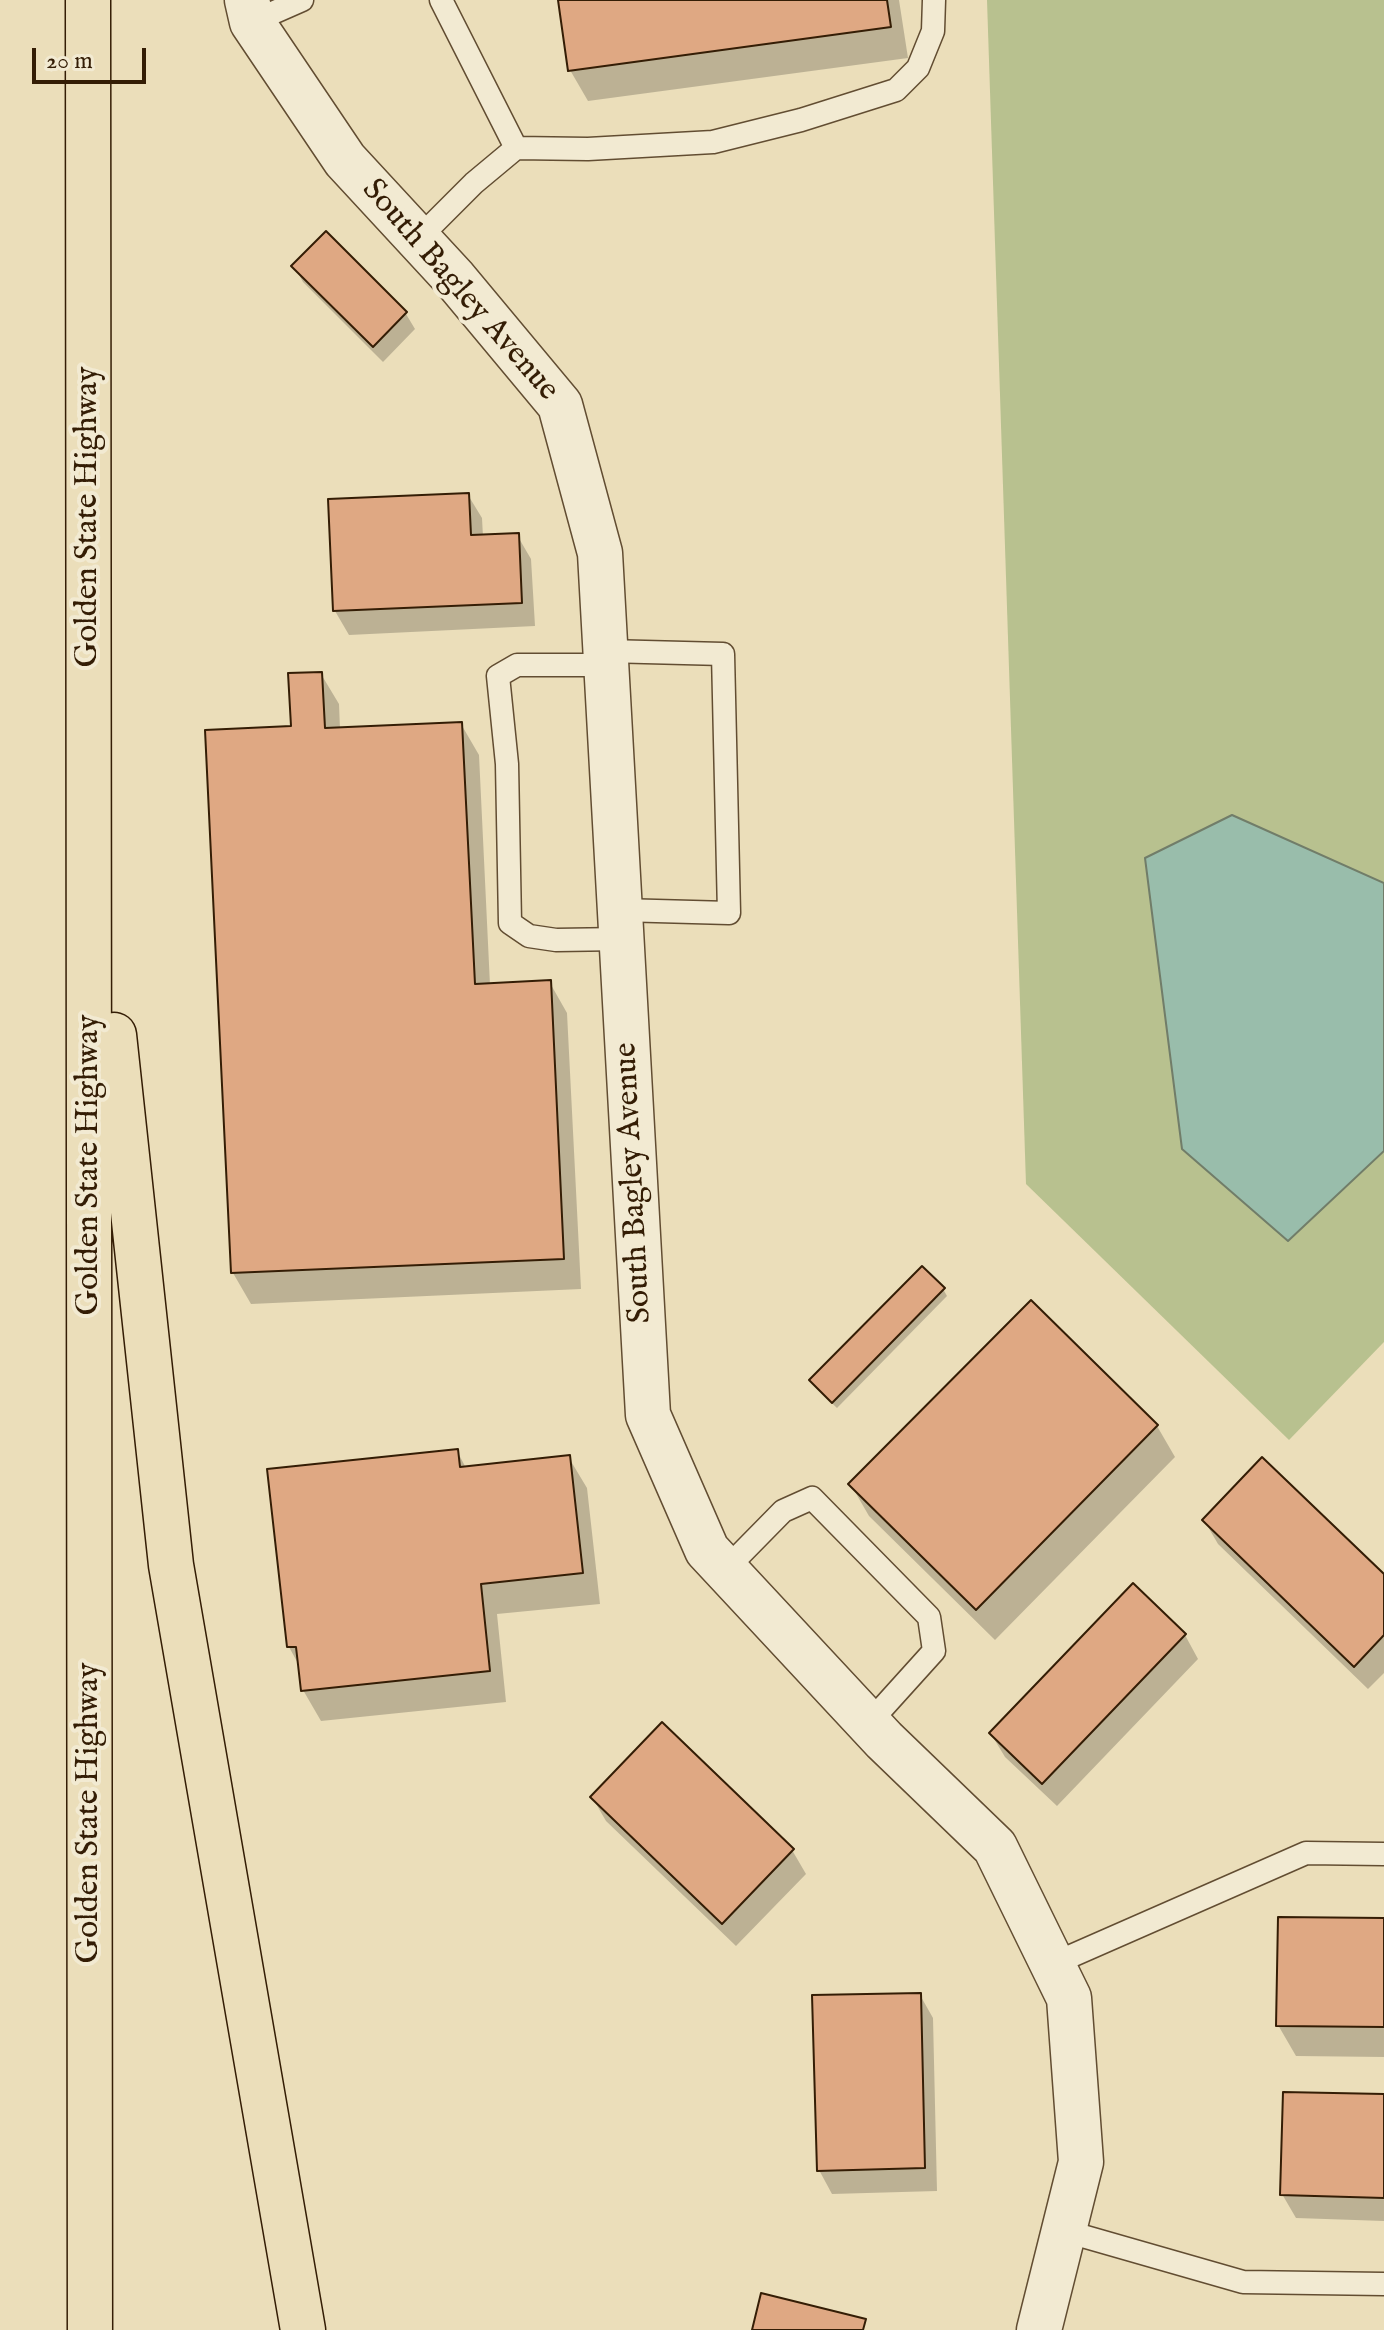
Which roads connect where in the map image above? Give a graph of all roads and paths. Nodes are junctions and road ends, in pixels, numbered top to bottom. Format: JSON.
{"nodes":[{"id":1,"x":88,"y":0,"type":"edge"},
{"id":2,"x":302,"y":0,"type":"edge"},
{"id":3,"x":441,"y":0,"type":"edge"},
{"id":4,"x":934,"y":0,"type":"edge"},
{"id":5,"x":249,"y":11,"type":"edge"},
{"id":6,"x":516,"y":148,"type":"junction"},
{"id":7,"x":418,"y":239,"type":"junction"},
{"id":8,"x":606,"y":658,"type":"junction"},
{"id":9,"x":90,"y":805,"type":"junction"},
{"id":10,"x":621,"y":924,"type":"junction"},
{"id":11,"x":725,"y":1570,"type":"junction"},
{"id":12,"x":869,"y":1723,"type":"junction"},
{"id":13,"x":1384,"y":1854,"type":"edge"},
{"id":14,"x":1053,"y":1964,"type":"junction"},
{"id":15,"x":1065,"y":2231,"type":"junction"},
{"id":16,"x":1384,"y":2284,"type":"edge"},
{"id":17,"x":90,"y":2330,"type":"edge"},
{"id":18,"x":303,"y":2330,"type":"edge"},
{"id":19,"x":1039,"y":2330,"type":"edge"}],
"edges":[{"from":1,"to":9,"type":"highway","name":"Golden State Highway"},
{"from":2,"to":5,"type":"lane"},
{"from":3,"to":6,"type":"lane"},
{"from":4,"to":6,"type":"lane"},
{"from":5,"to":7,"type":"street","name":"South Bagley Avenue"},
{"from":6,"to":7,"type":"lane"},
{"from":7,"to":8,"type":"street","name":"South Bagley Avenue"},
{"from":8,"to":10,"type":"street","name":"South Bagley Avenue"},
{"from":8,"to":10,"type":"lane"},
{"from":8,"to":10,"type":"lane"},
{"from":9,"to":17,"type":"highway","name":"Golden State Highway"},
{"from":9,"to":18,"type":"highway"},
{"from":10,"to":11,"type":"street","name":"South Bagley Avenue"},
{"from":11,"to":12,"type":"street","name":"South Bagley Avenue"},
{"from":11,"to":12,"type":"lane"},
{"from":12,"to":14,"type":"street","name":"South Bagley Avenue"},
{"from":13,"to":14,"type":"lane"},
{"from":14,"to":15,"type":"street","name":"South Bagley Avenue"},
{"from":15,"to":16,"type":"lane"},
{"from":15,"to":19,"type":"street","name":"South Bagley Avenue"}]}
